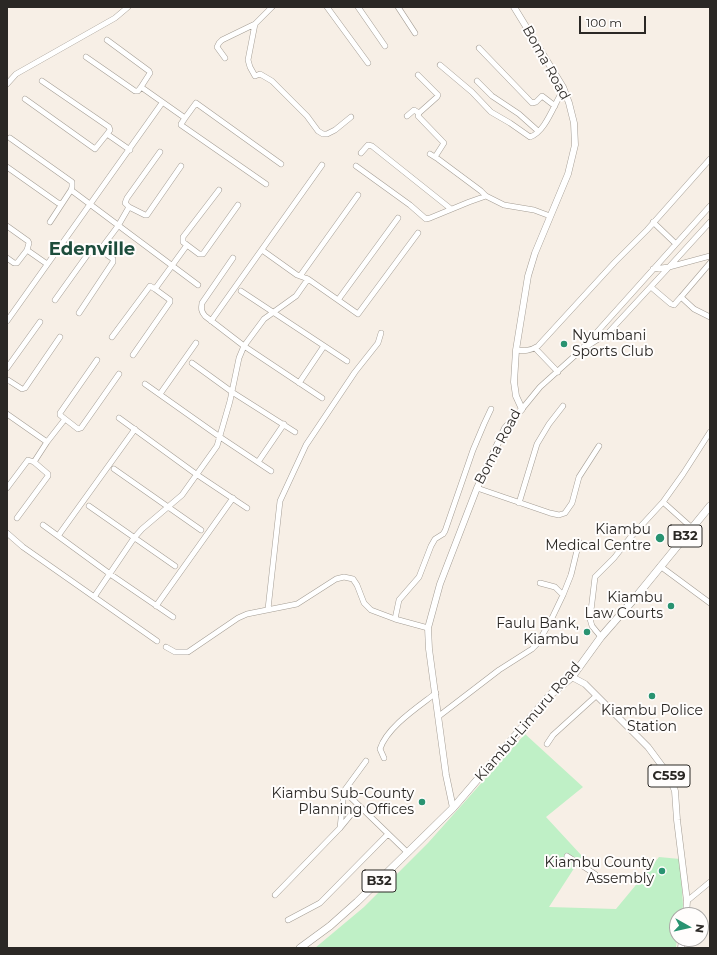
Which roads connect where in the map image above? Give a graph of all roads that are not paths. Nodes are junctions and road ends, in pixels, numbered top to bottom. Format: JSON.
{"nodes":[{"id":1,"x":128,"y":7,"type":"edge"},
{"id":2,"x":272,"y":7,"type":"edge"},
{"id":3,"x":327,"y":7,"type":"edge"},
{"id":4,"x":358,"y":7,"type":"edge"},
{"id":5,"x":398,"y":7,"type":"edge"},
{"id":6,"x":514,"y":7,"type":"edge"},
{"id":7,"x":255,"y":24,"type":"junction"},
{"id":8,"x":415,"y":33,"type":"dead end"},
{"id":9,"x":107,"y":40,"type":"dead end"},
{"id":10,"x":385,"y":46,"type":"dead end"},
{"id":11,"x":479,"y":48,"type":"dead end"},
{"id":12,"x":86,"y":57,"type":"dead end"},
{"id":13,"x":225,"y":58,"type":"dead end"},
{"id":14,"x":368,"y":64,"type":"dead end"},
{"id":15,"x":440,"y":65,"type":"dead end"},
{"id":16,"x":418,"y":75,"type":"dead end"},
{"id":17,"x":42,"y":80,"type":"dead end"},
{"id":18,"x":477,"y":81,"type":"dead end"},
{"id":19,"x":7,"y":84,"type":"edge"},
{"id":20,"x":141,"y":87,"type":"junction"},
{"id":21,"x":564,"y":90,"type":"junction"},
{"id":22,"x":25,"y":99,"type":"dead end"},
{"id":23,"x":162,"y":103,"type":"junction"},
{"id":24,"x":554,"y":106,"type":"junction"},
{"id":25,"x":419,"y":113,"type":"junction"},
{"id":26,"x":407,"y":116,"type":"dead end"},
{"id":27,"x":351,"y":117,"type":"dead end"},
{"id":28,"x":185,"y":118,"type":"junction"},
{"id":29,"x":538,"y":131,"type":"junction"},
{"id":30,"x":107,"y":134,"type":"junction"},
{"id":31,"x":10,"y":138,"type":"dead end"},
{"id":32,"x":130,"y":150,"type":"junction"},
{"id":33,"x":160,"y":152,"type":"dead end"},
{"id":34,"x":361,"y":153,"type":"dead end"},
{"id":35,"x":430,"y":154,"type":"dead end"},
{"id":36,"x":435,"y":157,"type":"junction"},
{"id":37,"x":710,"y":159,"type":"edge"},
{"id":38,"x":281,"y":164,"type":"dead end"},
{"id":39,"x":322,"y":165,"type":"dead end"},
{"id":40,"x":181,"y":166,"type":"dead end"},
{"id":41,"x":356,"y":166,"type":"dead end"},
{"id":42,"x":7,"y":167,"type":"edge"},
{"id":43,"x":266,"y":184,"type":"dead end"},
{"id":44,"x":71,"y":190,"type":"junction"},
{"id":45,"x":219,"y":190,"type":"dead end"},
{"id":46,"x":358,"y":195,"type":"dead end"},
{"id":47,"x":486,"y":196,"type":"junction"},
{"id":48,"x":61,"y":204,"type":"junction"},
{"id":49,"x":91,"y":204,"type":"junction"},
{"id":50,"x":238,"y":205,"type":"dead end"},
{"id":51,"x":130,"y":206,"type":"junction"},
{"id":52,"x":710,"y":206,"type":"edge"},
{"id":53,"x":451,"y":209,"type":"junction"},
{"id":54,"x":550,"y":216,"type":"junction"},
{"id":55,"x":398,"y":218,"type":"dead end"},
{"id":56,"x":50,"y":222,"type":"dead end"},
{"id":57,"x":653,"y":222,"type":"junction"},
{"id":58,"x":710,"y":222,"type":"edge"},
{"id":59,"x":7,"y":226,"type":"edge"},
{"id":60,"x":118,"y":226,"type":"junction"},
{"id":61,"x":418,"y":233,"type":"dead end"},
{"id":62,"x":676,"y":244,"type":"junction"},
{"id":63,"x":187,"y":245,"type":"junction"},
{"id":64,"x":27,"y":250,"type":"junction"},
{"id":65,"x":100,"y":250,"type":"junction"},
{"id":66,"x":262,"y":250,"type":"junction"},
{"id":67,"x":710,"y":256,"type":"edge"},
{"id":68,"x":7,"y":258,"type":"edge"},
{"id":69,"x":233,"y":258,"type":"dead end"},
{"id":70,"x":710,"y":263,"type":"edge"},
{"id":71,"x":48,"y":264,"type":"junction"},
{"id":72,"x":173,"y":266,"type":"junction"},
{"id":73,"x":669,"y":267,"type":"junction"},
{"id":74,"x":653,"y":269,"type":"junction"},
{"id":75,"x":300,"y":276,"type":"junction"},
{"id":76,"x":308,"y":279,"type":"junction"},
{"id":77,"x":198,"y":285,"type":"dead end"},
{"id":78,"x":651,"y":287,"type":"junction"},
{"id":79,"x":155,"y":289,"type":"junction"},
{"id":80,"x":635,"y":289,"type":"junction"},
{"id":81,"x":241,"y":291,"type":"dead end"},
{"id":82,"x":642,"y":296,"type":"junction"},
{"id":83,"x":681,"y":297,"type":"junction"},
{"id":84,"x":55,"y":300,"type":"dead end"},
{"id":85,"x":338,"y":300,"type":"junction"},
{"id":86,"x":274,"y":312,"type":"junction"},
{"id":87,"x":79,"y":313,"type":"dead end"},
{"id":88,"x":710,"y":317,"type":"edge"},
{"id":89,"x":7,"y":321,"type":"edge"},
{"id":90,"x":211,"y":321,"type":"junction"},
{"id":91,"x":40,"y":322,"type":"dead end"},
{"id":92,"x":381,"y":333,"type":"dead end"},
{"id":93,"x":60,"y":337,"type":"dead end"},
{"id":94,"x":112,"y":338,"type":"dead end"},
{"id":95,"x":196,"y":342,"type":"dead end"},
{"id":96,"x":244,"y":346,"type":"junction"},
{"id":97,"x":324,"y":346,"type":"junction"},
{"id":98,"x":535,"y":348,"type":"junction"},
{"id":99,"x":516,"y":350,"type":"junction"},
{"id":100,"x":580,"y":351,"type":"junction"},
{"id":101,"x":133,"y":355,"type":"dead end"},
{"id":102,"x":97,"y":360,"type":"dead end"},
{"id":103,"x":347,"y":361,"type":"dead end"},
{"id":104,"x":192,"y":363,"type":"dead end"},
{"id":105,"x":7,"y":368,"type":"edge"},
{"id":106,"x":558,"y":372,"type":"junction"},
{"id":107,"x":119,"y":374,"type":"dead end"},
{"id":108,"x":7,"y":380,"type":"edge"},
{"id":109,"x":299,"y":383,"type":"junction"},
{"id":110,"x":145,"y":384,"type":"dead end"},
{"id":111,"x":232,"y":392,"type":"junction"},
{"id":112,"x":160,"y":394,"type":"junction"},
{"id":113,"x":322,"y":398,"type":"dead end"},
{"id":114,"x":563,"y":406,"type":"dead end"},
{"id":115,"x":492,"y":409,"type":"dead end"},
{"id":116,"x":522,"y":409,"type":"junction"},
{"id":117,"x":7,"y":414,"type":"edge"},
{"id":118,"x":119,"y":418,"type":"dead end"},
{"id":119,"x":65,"y":419,"type":"junction"},
{"id":120,"x":284,"y":424,"type":"junction"},
{"id":121,"x":135,"y":429,"type":"junction"},
{"id":122,"x":295,"y":432,"type":"dead end"},
{"id":123,"x":710,"y":432,"type":"edge"},
{"id":124,"x":220,"y":437,"type":"junction"},
{"id":125,"x":47,"y":442,"type":"junction"},
{"id":126,"x":599,"y":446,"type":"dead end"},
{"id":127,"x":34,"y":462,"type":"junction"},
{"id":128,"x":258,"y":462,"type":"junction"},
{"id":129,"x":114,"y":469,"type":"dead end"},
{"id":130,"x":270,"y":471,"type":"dead end"},
{"id":131,"x":196,"y":474,"type":"junction"},
{"id":132,"x":7,"y":488,"type":"edge"},
{"id":133,"x":476,"y":488,"type":"junction"},
{"id":134,"x":233,"y":498,"type":"junction"},
{"id":135,"x":663,"y":502,"type":"junction"},
{"id":136,"x":519,"y":503,"type":"junction"},
{"id":137,"x":89,"y":506,"type":"dead end"},
{"id":138,"x":710,"y":506,"type":"edge"},
{"id":139,"x":168,"y":507,"type":"junction"},
{"id":140,"x":247,"y":508,"type":"dead end"},
{"id":141,"x":17,"y":518,"type":"dead end"},
{"id":142,"x":43,"y":525,"type":"dead end"},
{"id":143,"x":692,"y":528,"type":"junction"},
{"id":144,"x":201,"y":530,"type":"dead end"},
{"id":145,"x":7,"y":533,"type":"edge"},
{"id":146,"x":58,"y":536,"type":"junction"},
{"id":147,"x":134,"y":538,"type":"junction"},
{"id":148,"x":579,"y":542,"type":"dead end"},
{"id":149,"x":175,"y":566,"type":"dead end"},
{"id":150,"x":660,"y":566,"type":"junction"},
{"id":151,"x":110,"y":574,"type":"junction"},
{"id":152,"x":540,"y":583,"type":"dead end"},
{"id":153,"x":564,"y":595,"type":"junction"},
{"id":154,"x":92,"y":596,"type":"junction"},
{"id":155,"x":710,"y":603,"type":"edge"},
{"id":156,"x":156,"y":606,"type":"junction"},
{"id":157,"x":268,"y":609,"type":"junction"},
{"id":158,"x":173,"y":617,"type":"dead end"},
{"id":159,"x":396,"y":619,"type":"junction"},
{"id":160,"x":428,"y":628,"type":"junction"},
{"id":161,"x":601,"y":637,"type":"junction"},
{"id":162,"x":158,"y":641,"type":"dead end"},
{"id":163,"x":166,"y":647,"type":"dead end"},
{"id":164,"x":572,"y":677,"type":"junction"},
{"id":165,"x":436,"y":693,"type":"junction"},
{"id":166,"x":596,"y":696,"type":"junction"},
{"id":167,"x":439,"y":716,"type":"junction"},
{"id":168,"x":547,"y":744,"type":"dead end"},
{"id":169,"x":384,"y":758,"type":"dead end"},
{"id":170,"x":366,"y":761,"type":"dead end"},
{"id":171,"x":344,"y":791,"type":"junction"},
{"id":172,"x":358,"y":806,"type":"junction"},
{"id":173,"x":453,"y":808,"type":"junction"},
{"id":174,"x":340,"y":828,"type":"junction"},
{"id":175,"x":388,"y":834,"type":"junction"},
{"id":176,"x":408,"y":853,"type":"junction"},
{"id":177,"x":567,"y":856,"type":"dead end"},
{"id":178,"x":595,"y":874,"type":"dead end"},
{"id":179,"x":710,"y":882,"type":"edge"},
{"id":180,"x":275,"y":895,"type":"dead end"},
{"id":181,"x":687,"y":901,"type":"junction"},
{"id":182,"x":687,"y":907,"type":"edge"},
{"id":183,"x":288,"y":920,"type":"dead end"},
{"id":184,"x":302,"y":948,"type":"edge"}],
"edges":[{"from":1,"to":19,"type":"street"},
{"from":2,"to":7,"type":"street"},
{"from":3,"to":14,"type":"street"},
{"from":4,"to":10,"type":"street"},
{"from":5,"to":8,"type":"street"},
{"from":6,"to":21,"type":"main road","name":"Boma Road"},
{"from":7,"to":13,"type":"street"},
{"from":7,"to":27,"type":"street"},
{"from":9,"to":20,"type":"street"},
{"from":11,"to":24,"type":"street"},
{"from":12,"to":20,"type":"street"},
{"from":15,"to":29,"type":"street"},
{"from":16,"to":25,"type":"street"},
{"from":17,"to":30,"type":"street"},
{"from":18,"to":29,"type":"street"},
{"from":20,"to":23,"type":"street"},
{"from":21,"to":24,"type":"street"},
{"from":21,"to":54,"type":"main road","name":"Boma Road"},
{"from":22,"to":30,"type":"street"},
{"from":23,"to":28,"type":"street"},
{"from":23,"to":32,"type":"street"},
{"from":24,"to":29,"type":"street"},
{"from":25,"to":26,"type":"street"},
{"from":25,"to":36,"type":"street"},
{"from":28,"to":38,"type":"street"},
{"from":28,"to":43,"type":"street"},
{"from":30,"to":32,"type":"street"},
{"from":31,"to":44,"type":"street"},
{"from":32,"to":49,"type":"street"},
{"from":33,"to":51,"type":"street"},
{"from":34,"to":53,"type":"street"},
{"from":35,"to":36,"type":"street"},
{"from":36,"to":47,"type":"street"},
{"from":37,"to":57,"type":"street"},
{"from":39,"to":66,"type":"street"},
{"from":40,"to":51,"type":"street"},
{"from":41,"to":53,"type":"street"},
{"from":42,"to":48,"type":"street"},
{"from":44,"to":48,"type":"street"},
{"from":44,"to":49,"type":"street"},
{"from":45,"to":63,"type":"street"},
{"from":46,"to":75,"type":"street"},
{"from":47,"to":53,"type":"street"},
{"from":47,"to":54,"type":"street"},
{"from":48,"to":56,"type":"street"},
{"from":49,"to":60,"type":"street"},
{"from":49,"to":71,"type":"street"},
{"from":50,"to":63,"type":"street"},
{"from":51,"to":60,"type":"street"},
{"from":52,"to":62,"type":"street"},
{"from":54,"to":99,"type":"main road","name":"Boma Road"},
{"from":55,"to":85,"type":"street"},
{"from":57,"to":62,"type":"street"},
{"from":57,"to":98,"type":"street"},
{"from":58,"to":73,"type":"street"},
{"from":59,"to":64,"type":"street"},
{"from":60,"to":65,"type":"street"},
{"from":60,"to":72,"type":"street"},
{"from":61,"to":85,"type":"street"},
{"from":62,"to":74,"type":"street"},
{"from":63,"to":72,"type":"street"},
{"from":64,"to":68,"type":"street"},
{"from":64,"to":71,"type":"street"},
{"from":65,"to":84,"type":"street"},
{"from":65,"to":87,"type":"street"},
{"from":66,"to":75,"type":"street"},
{"from":66,"to":90,"type":"street"},
{"from":67,"to":73,"type":"street"},
{"from":69,"to":90,"type":"street"},
{"from":70,"to":83,"type":"street"},
{"from":71,"to":89,"type":"street"},
{"from":72,"to":77,"type":"street"},
{"from":72,"to":79,"type":"street"},
{"from":73,"to":74,"type":"street"},
{"from":73,"to":78,"type":"street"},
{"from":74,"to":80,"type":"street"},
{"from":75,"to":76,"type":"street"},
{"from":76,"to":85,"type":"street"},
{"from":76,"to":86,"type":"street"},
{"from":78,"to":82,"type":"street"},
{"from":78,"to":83,"type":"street"},
{"from":79,"to":94,"type":"street"},
{"from":79,"to":101,"type":"street"},
{"from":80,"to":82,"type":"street"},
{"from":80,"to":100,"type":"street"},
{"from":81,"to":86,"type":"street"},
{"from":82,"to":100,"type":"street"},
{"from":83,"to":88,"type":"street"},
{"from":86,"to":96,"type":"street"},
{"from":86,"to":97,"type":"street"},
{"from":90,"to":96,"type":"street"},
{"from":91,"to":105,"type":"street"},
{"from":92,"to":157,"type":"street"},
{"from":93,"to":108,"type":"street"},
{"from":95,"to":112,"type":"street"},
{"from":96,"to":109,"type":"street"},
{"from":96,"to":111,"type":"street"},
{"from":97,"to":103,"type":"street"},
{"from":97,"to":109,"type":"street"},
{"from":98,"to":99,"type":"street"},
{"from":98,"to":106,"type":"street"},
{"from":99,"to":116,"type":"main road","name":"Boma Road"},
{"from":100,"to":106,"type":"street"},
{"from":102,"to":119,"type":"street"},
{"from":104,"to":111,"type":"street"},
{"from":106,"to":116,"type":"street"},
{"from":107,"to":119,"type":"street"},
{"from":109,"to":113,"type":"street"},
{"from":110,"to":112,"type":"street"},
{"from":111,"to":120,"type":"street"},
{"from":111,"to":124,"type":"street"},
{"from":112,"to":124,"type":"street"},
{"from":114,"to":136,"type":"street"},
{"from":115,"to":159,"type":"street"},
{"from":116,"to":133,"type":"main road","name":"Boma Road"},
{"from":117,"to":125,"type":"street"},
{"from":118,"to":121,"type":"street"},
{"from":119,"to":125,"type":"street"},
{"from":120,"to":122,"type":"street"},
{"from":120,"to":128,"type":"street"},
{"from":121,"to":131,"type":"street"},
{"from":121,"to":146,"type":"street"},
{"from":123,"to":135,"type":"street"},
{"from":124,"to":128,"type":"street"},
{"from":124,"to":131,"type":"street"},
{"from":125,"to":127,"type":"street"},
{"from":126,"to":136,"type":"street"},
{"from":127,"to":132,"type":"street"},
{"from":127,"to":141,"type":"street"},
{"from":128,"to":130,"type":"street"},
{"from":129,"to":139,"type":"street"},
{"from":131,"to":134,"type":"street"},
{"from":131,"to":139,"type":"street"},
{"from":133,"to":136,"type":"street"},
{"from":133,"to":160,"type":"main road","name":"Boma Road"},
{"from":134,"to":140,"type":"street"},
{"from":134,"to":156,"type":"street"},
{"from":135,"to":143,"type":"street"},
{"from":135,"to":161,"type":"street"},
{"from":137,"to":147,"type":"street"},
{"from":138,"to":143,"type":"highway","name":"Kiambu-Limuru Road","number":"B32"},
{"from":139,"to":144,"type":"street"},
{"from":139,"to":147,"type":"street"},
{"from":142,"to":146,"type":"street"},
{"from":143,"to":150,"type":"highway","name":"Kiambu-Limuru Road","number":"B32"},
{"from":145,"to":154,"type":"street"},
{"from":146,"to":151,"type":"street"},
{"from":147,"to":149,"type":"street"},
{"from":147,"to":151,"type":"street"},
{"from":148,"to":153,"type":"street"},
{"from":150,"to":155,"type":"street"},
{"from":150,"to":161,"type":"highway","name":"Kiambu-Limuru Road","number":"B32"},
{"from":151,"to":154,"type":"street"},
{"from":151,"to":156,"type":"street"},
{"from":152,"to":153,"type":"street"},
{"from":153,"to":167,"type":"street"},
{"from":154,"to":162,"type":"street"},
{"from":156,"to":158,"type":"street"},
{"from":157,"to":159,"type":"street"},
{"from":157,"to":163,"type":"street"},
{"from":159,"to":160,"type":"street"},
{"from":160,"to":165,"type":"main road","name":"Boma Road"},
{"from":161,"to":164,"type":"highway","name":"Kiambu-Limuru Road","number":"B32"},
{"from":164,"to":166,"type":"main road","number":"C559"},
{"from":164,"to":173,"type":"highway","name":"Kiambu-Limuru Road","number":"B32"},
{"from":165,"to":167,"type":"main road","name":"Boma Road"},
{"from":165,"to":169,"type":"street"},
{"from":166,"to":168,"type":"street"},
{"from":166,"to":181,"type":"main road","number":"C559"},
{"from":167,"to":173,"type":"main road","name":"Boma Road"},
{"from":170,"to":171,"type":"street"},
{"from":171,"to":172,"type":"street"},
{"from":171,"to":174,"type":"street"},
{"from":172,"to":174,"type":"street"},
{"from":172,"to":175,"type":"street"},
{"from":173,"to":176,"type":"highway","number":"B32"},
{"from":174,"to":180,"type":"street"},
{"from":175,"to":176,"type":"street"},
{"from":175,"to":183,"type":"street"},
{"from":176,"to":184,"type":"highway","number":"B32"},
{"from":177,"to":178,"type":"street"},
{"from":179,"to":181,"type":"street"},
{"from":181,"to":182,"type":"main road","number":"C559"}]}
